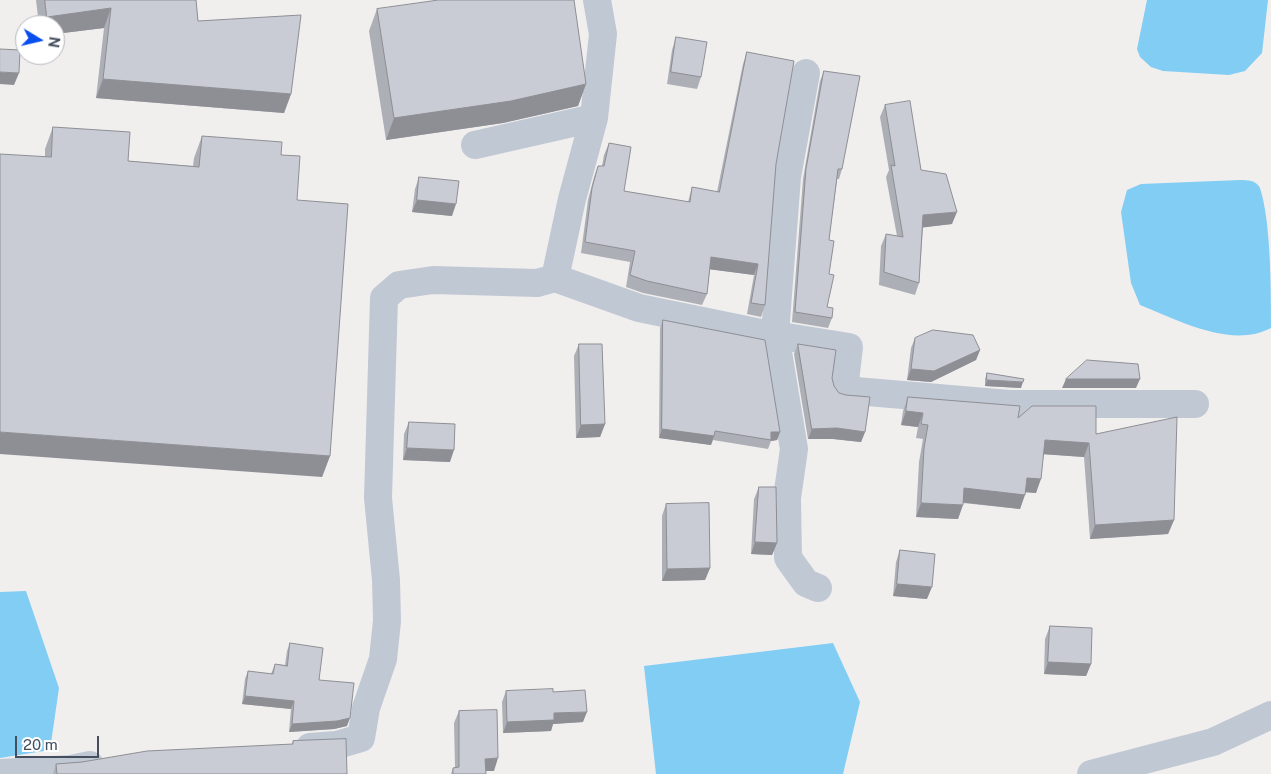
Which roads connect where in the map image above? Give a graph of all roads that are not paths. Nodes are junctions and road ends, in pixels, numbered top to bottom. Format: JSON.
{"nodes":[{"id":1,"x":597,"y":0,"type":"edge"},
{"id":2,"x":806,"y":73,"type":"dead end"},
{"id":3,"x":594,"y":118,"type":"junction"},
{"id":4,"x":475,"y":145,"type":"dead end"},
{"id":5,"x":556,"y":278,"type":"junction"},
{"id":6,"x":776,"y":334,"type":"junction"},
{"id":7,"x":1195,"y":404,"type":"dead end"},
{"id":8,"x":818,"y":588,"type":"dead end"},
{"id":9,"x":1271,"y":715,"type":"edge"},
{"id":10,"x":281,"y":748,"type":"edge"},
{"id":11,"x":119,"y":760,"type":"edge"},
{"id":12,"x":0,"y":774,"type":"edge"},
{"id":13,"x":1091,"y":774,"type":"edge"}],
"edges":[{"from":1,"to":3,"type":"street"},
{"from":2,"to":6,"type":"street"},
{"from":3,"to":4,"type":"street"},
{"from":3,"to":5,"type":"street"},
{"from":5,"to":6,"type":"street"},
{"from":5,"to":10,"type":"street"},
{"from":6,"to":7,"type":"street"},
{"from":6,"to":8,"type":"street"},
{"from":9,"to":13,"type":"street"},
{"from":11,"to":12,"type":"street"}]}
